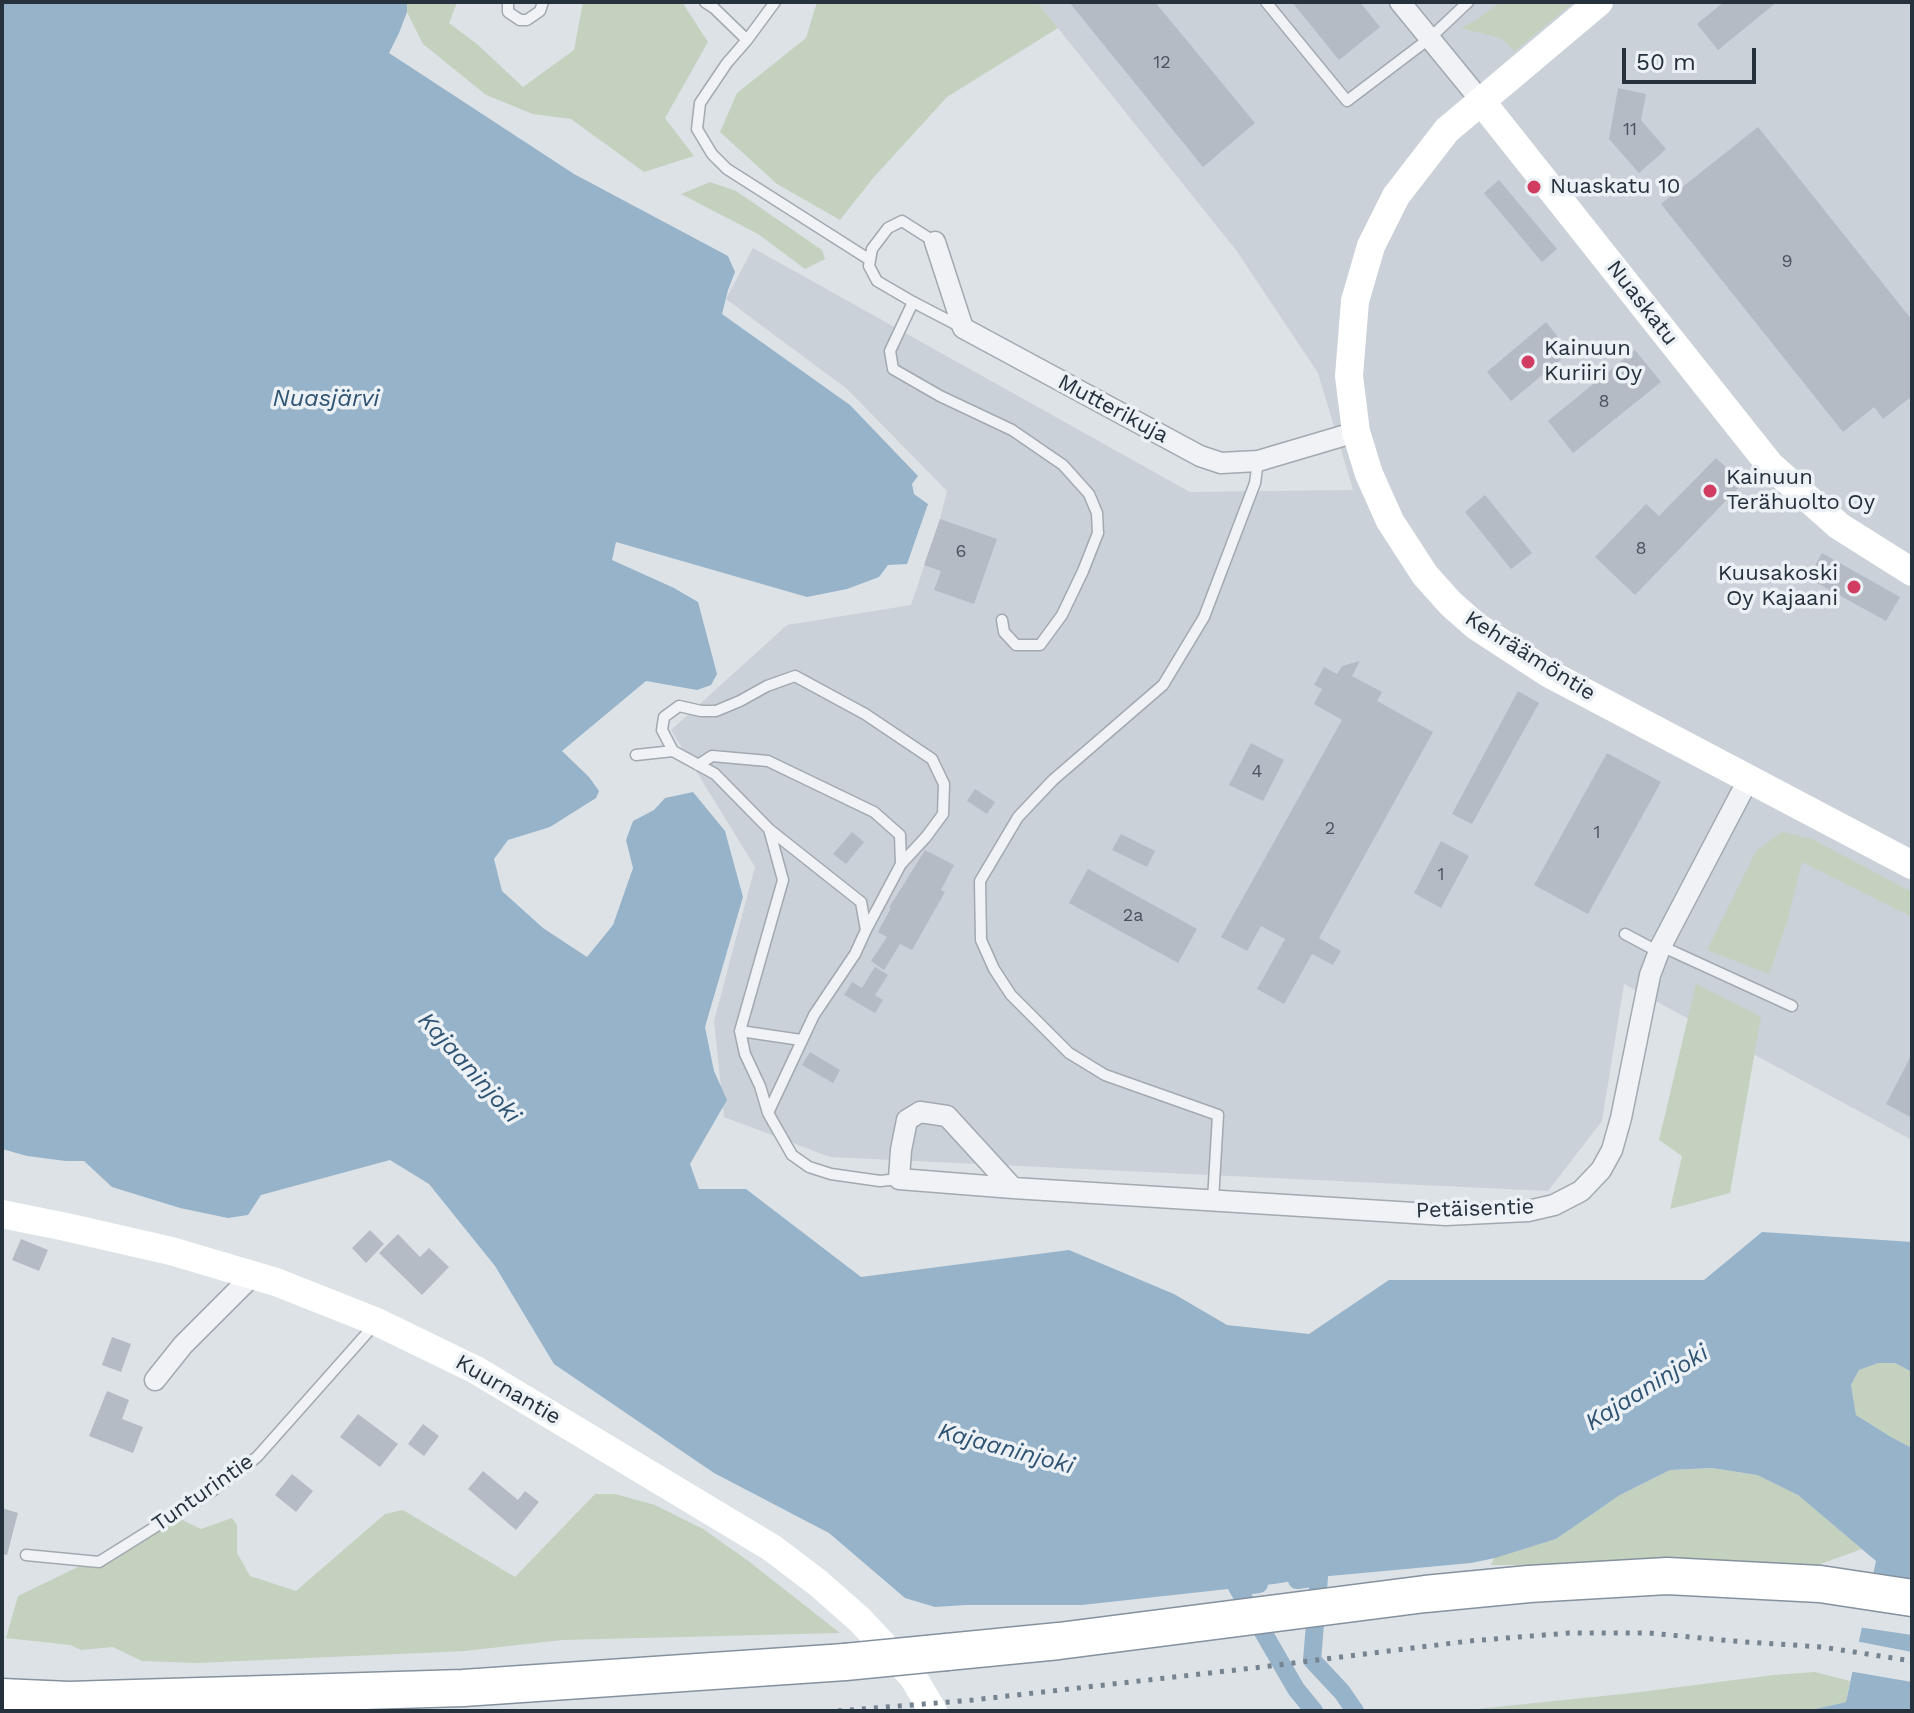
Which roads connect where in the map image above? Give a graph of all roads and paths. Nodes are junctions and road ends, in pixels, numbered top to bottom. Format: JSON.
{"nodes":[{"id":1,"x":508,"y":2,"type":"edge"},
{"id":2,"x":543,"y":2,"type":"edge"},
{"id":3,"x":705,"y":2,"type":"edge"},
{"id":4,"x":775,"y":2,"type":"edge"},
{"id":5,"x":1266,"y":2,"type":"edge"},
{"id":6,"x":1400,"y":2,"type":"edge"},
{"id":7,"x":1468,"y":2,"type":"edge"},
{"id":8,"x":1599,"y":2,"type":"edge"},
{"id":9,"x":1430,"y":38,"type":"junction"},
{"id":10,"x":747,"y":40,"type":"junction"},
{"id":11,"x":1481,"y":101,"type":"junction"},
{"id":12,"x":935,"y":242,"type":"joint"},
{"id":13,"x":870,"y":260,"type":"junction"},
{"id":14,"x":913,"y":302,"type":"junction"},
{"id":15,"x":963,"y":328,"type":"junction"},
{"id":16,"x":1356,"y":432,"type":"junction"},
{"id":17,"x":1258,"y":461,"type":"junction"},
{"id":18,"x":1912,"y":572,"type":"edge"},
{"id":19,"x":1002,"y":620,"type":"dead end"},
{"id":20,"x":673,"y":751,"type":"junction"},
{"id":21,"x":636,"y":755,"type":"dead end"},
{"id":22,"x":698,"y":765,"type":"junction"},
{"id":23,"x":1748,"y":780,"type":"junction"},
{"id":24,"x":769,"y":829,"type":"junction"},
{"id":25,"x":901,"y":864,"type":"junction"},
{"id":26,"x":1912,"y":865,"type":"edge"},
{"id":27,"x":866,"y":930,"type":"junction"},
{"id":28,"x":1625,"y":934,"type":"dead end"},
{"id":29,"x":1660,"y":949,"type":"junction"},
{"id":30,"x":1792,"y":1006,"type":"dead end"},
{"id":31,"x":740,"y":1031,"type":"junction"},
{"id":32,"x":801,"y":1040,"type":"junction"},
{"id":33,"x":768,"y":1113,"type":"junction"},
{"id":34,"x":899,"y":1179,"type":"junction"},
{"id":35,"x":1013,"y":1188,"type":"junction"},
{"id":36,"x":1213,"y":1200,"type":"junction"},
{"id":37,"x":2,"y":1214,"type":"edge"},
{"id":38,"x":253,"y":1275,"type":"junction"},
{"id":39,"x":377,"y":1322,"type":"junction"},
{"id":40,"x":155,"y":1380,"type":"dead end"},
{"id":41,"x":26,"y":1555,"type":"dead end"},
{"id":42,"x":1818,"y":1594,"type":"junction"},
{"id":43,"x":1912,"y":1598,"type":"edge"},
{"id":44,"x":1912,"y":1620,"type":"edge"},
{"id":45,"x":2,"y":1697,"type":"edge"},
{"id":46,"x":933,"y":1711,"type":"edge"}],
"edges":[{"from":1,"to":2,"type":"lane"},
{"from":3,"to":10,"type":"lane"},
{"from":4,"to":10,"type":"lane"},
{"from":5,"to":9,"type":"lane"},
{"from":6,"to":9,"type":"street","name":"Nuaskatu"},
{"from":7,"to":9,"type":"lane"},
{"from":8,"to":11,"type":"street","name":"Kehräämöntie"},
{"from":9,"to":11,"type":"street","name":"Nuaskatu"},
{"from":10,"to":13,"type":"lane"},
{"from":11,"to":16,"type":"street","name":"Kehräämöntie"},
{"from":11,"to":18,"type":"street","name":"Nuaskatu"},
{"from":12,"to":13,"type":"lane"},
{"from":12,"to":15,"type":"street"},
{"from":13,"to":14,"type":"lane"},
{"from":14,"to":15,"type":"lane"},
{"from":14,"to":19,"type":"lane"},
{"from":15,"to":17,"type":"street","name":"Mutterikuja"},
{"from":16,"to":17,"type":"street","name":"Mutterikuja"},
{"from":16,"to":23,"type":"street","name":"Kehräämöntie"},
{"from":17,"to":36,"type":"lane"},
{"from":20,"to":21,"type":"lane"},
{"from":20,"to":22,"type":"lane"},
{"from":20,"to":25,"type":"lane"},
{"from":22,"to":24,"type":"lane"},
{"from":22,"to":25,"type":"lane"},
{"from":23,"to":26,"type":"street","name":"Kehräämöntie"},
{"from":23,"to":29,"type":"street","name":"Petäisentie"},
{"from":24,"to":27,"type":"lane"},
{"from":24,"to":31,"type":"lane"},
{"from":25,"to":27,"type":"lane"},
{"from":27,"to":32,"type":"lane"},
{"from":28,"to":29,"type":"lane"},
{"from":29,"to":30,"type":"lane"},
{"from":29,"to":36,"type":"street","name":"Petäisentie"},
{"from":31,"to":32,"type":"lane"},
{"from":31,"to":33,"type":"lane"},
{"from":32,"to":33,"type":"lane"},
{"from":33,"to":34,"type":"lane"},
{"from":34,"to":35,"type":"street","name":"Petäisentie"},
{"from":34,"to":35,"type":"street"},
{"from":35,"to":36,"type":"street","name":"Petäisentie"},
{"from":37,"to":38,"type":"street","name":"Kuurnantie"},
{"from":38,"to":39,"type":"street","name":"Kuurnantie"},
{"from":38,"to":40,"type":"street"},
{"from":39,"to":41,"type":"lane","name":"Tunturintie"},
{"from":39,"to":46,"type":"street","name":"Kuurnantie"},
{"from":42,"to":43,"type":"highway"},
{"from":42,"to":44,"type":"highway"},
{"from":42,"to":45,"type":"highway","bridge":true}]}
